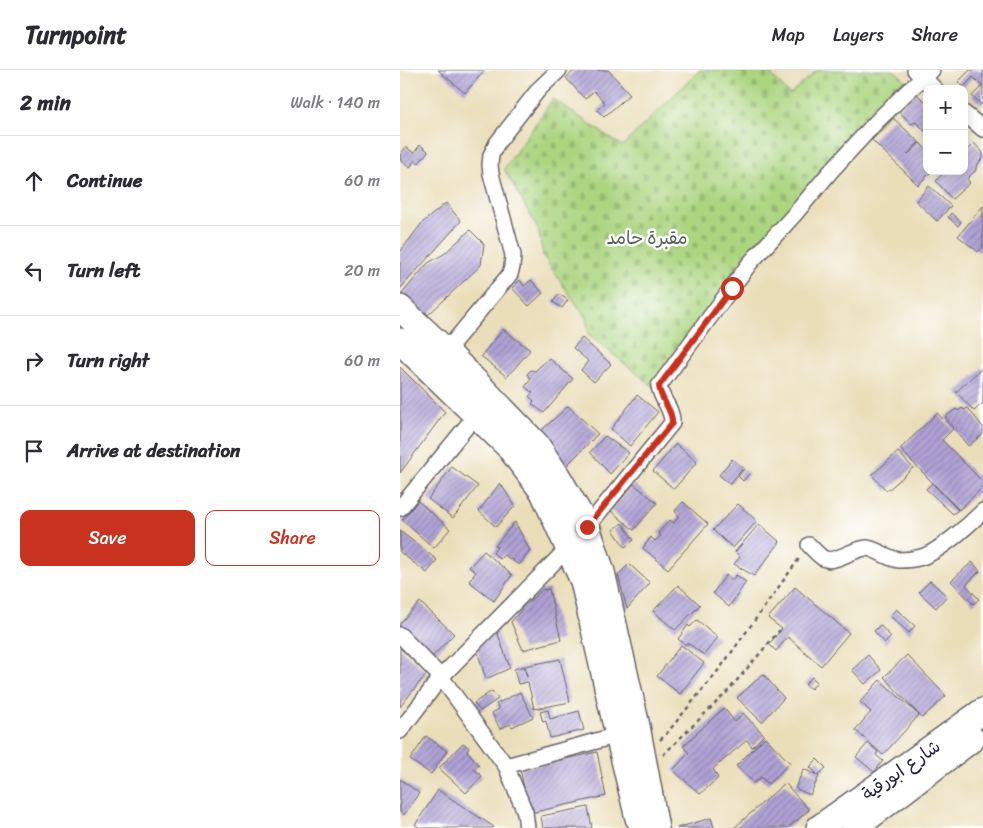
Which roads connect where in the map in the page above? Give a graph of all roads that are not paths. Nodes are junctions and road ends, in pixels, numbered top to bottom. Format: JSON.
{"nodes":[{"id":1,"x":559,"y":70,"type":"edge"},
{"id":2,"x":923,"y":73,"type":"edge"},
{"id":3,"x":932,"y":85,"type":"edge"},
{"id":4,"x":968,"y":116,"type":"edge"},
{"id":5,"x":983,"y":129,"type":"edge"},
{"id":6,"x":400,"y":308,"type":"edge"},
{"id":7,"x":400,"y":341,"type":"edge"},
{"id":8,"x":446,"y":351,"type":"junction"},
{"id":9,"x":476,"y":414,"type":"junction"},
{"id":10,"x":400,"y":508,"type":"edge"},
{"id":11,"x":983,"y":511,"type":"edge"},
{"id":12,"x":587,"y":527,"type":"junction"},
{"id":13,"x":809,"y":545,"type":"road end"},
{"id":14,"x":569,"y":547,"type":"junction"},
{"id":15,"x":400,"y":635,"type":"edge"},
{"id":16,"x":441,"y":678,"type":"junction"},
{"id":17,"x":983,"y":711,"type":"edge"},
{"id":18,"x":983,"y":730,"type":"edge"},
{"id":19,"x":400,"y":731,"type":"edge"},
{"id":20,"x":618,"y":735,"type":"junction"},
{"id":21,"x":506,"y":766,"type":"junction"},
{"id":22,"x":527,"y":828,"type":"edge"},
{"id":23,"x":640,"y":828,"type":"edge"},
{"id":24,"x":656,"y":828,"type":"edge"},
{"id":25,"x":819,"y":828,"type":"edge"},
{"id":26,"x":854,"y":828,"type":"edge"}],
"edges":[{"from":1,"to":8,"type":"street"},
{"from":2,"to":3,"type":"street"},
{"from":2,"to":12,"type":"street"},
{"from":4,"to":5,"type":"street"},
{"from":6,"to":8,"type":"main road"},
{"from":7,"to":9,"type":"main road"},
{"from":8,"to":12,"type":"main road"},
{"from":9,"to":10,"type":"street"},
{"from":9,"to":14,"type":"main road"},
{"from":11,"to":13,"type":"street"},
{"from":12,"to":24,"type":"main road"},
{"from":14,"to":16,"type":"street"},
{"from":14,"to":20,"type":"main road"},
{"from":15,"to":16,"type":"street"},
{"from":16,"to":19,"type":"street"},
{"from":16,"to":21,"type":"street"},
{"from":17,"to":25,"type":"main road","name":"شارع ابورقية"},
{"from":18,"to":26,"type":"main road","name":"شارع ابورقية"},
{"from":20,"to":21,"type":"street"},
{"from":20,"to":23,"type":"main road"},
{"from":21,"to":22,"type":"street"}]}
